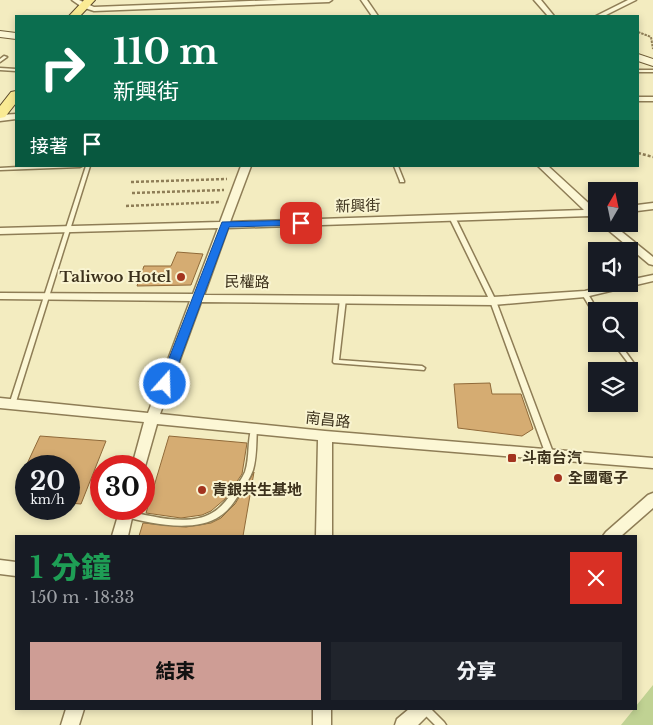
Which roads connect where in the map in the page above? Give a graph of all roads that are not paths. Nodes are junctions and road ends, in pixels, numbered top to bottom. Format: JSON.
{"nodes":[{"id":1,"x":102,"y":0,"type":"edge"},
{"id":2,"x":329,"y":0,"type":"edge"},
{"id":3,"x":364,"y":0,"type":"edge"},
{"id":4,"x":537,"y":0,"type":"edge"},
{"id":5,"x":633,"y":0,"type":"edge"},
{"id":6,"x":240,"y":5,"type":"edge"},
{"id":7,"x":86,"y":6,"type":"edge"},
{"id":8,"x":75,"y":15,"type":"edge"},
{"id":9,"x":374,"y":15,"type":"edge"},
{"id":10,"x":550,"y":15,"type":"edge"},
{"id":11,"x":600,"y":15,"type":"edge"},
{"id":12,"x":0,"y":34,"type":"edge"},
{"id":13,"x":15,"y":36,"type":"edge"},
{"id":14,"x":5,"y":57,"type":"dead end"},
{"id":15,"x":639,"y":57,"type":"edge"},
{"id":16,"x":0,"y":61,"type":"edge"},
{"id":17,"x":653,"y":63,"type":"edge"},
{"id":18,"x":0,"y":69,"type":"edge"},
{"id":19,"x":15,"y":70,"type":"edge"},
{"id":20,"x":639,"y":71,"type":"edge"},
{"id":21,"x":653,"y":71,"type":"edge"},
{"id":22,"x":15,"y":79,"type":"edge"},
{"id":23,"x":0,"y":95,"type":"edge"},
{"id":24,"x":15,"y":96,"type":"edge"},
{"id":25,"x":639,"y":99,"type":"edge"},
{"id":26,"x":653,"y":99,"type":"edge"},
{"id":27,"x":0,"y":114,"type":"edge"},
{"id":28,"x":15,"y":117,"type":"edge"},
{"id":29,"x":0,"y":118,"type":"edge"},
{"id":30,"x":53,"y":167,"type":"edge"},
{"id":31,"x":88,"y":167,"type":"edge"},
{"id":32,"x":246,"y":167,"type":"edge"},
{"id":33,"x":396,"y":167,"type":"edge"},
{"id":34,"x":543,"y":167,"type":"edge"},
{"id":35,"x":0,"y":169,"type":"edge"},
{"id":36,"x":402,"y":181,"type":"dead end"},
{"id":37,"x":653,"y":206,"type":"edge"},
{"id":38,"x":588,"y":208,"type":"edge"},
{"id":39,"x":638,"y":208,"type":"edge"},
{"id":40,"x":588,"y":214,"type":"edge"},
{"id":41,"x":453,"y":219,"type":"junction"},
{"id":42,"x":226,"y":224,"type":"junction"},
{"id":43,"x":68,"y":230,"type":"junction"},
{"id":44,"x":0,"y":231,"type":"edge"},
{"id":45,"x":616,"y":232,"type":"edge"},
{"id":46,"x":653,"y":262,"type":"edge"},
{"id":47,"x":653,"y":278,"type":"edge"},
{"id":48,"x":638,"y":282,"type":"edge"},
{"id":49,"x":594,"y":292,"type":"edge"},
{"id":50,"x":585,"y":294,"type":"junction"},
{"id":51,"x":47,"y":295,"type":"junction"},
{"id":52,"x":0,"y":296,"type":"edge"},
{"id":53,"x":197,"y":296,"type":"junction"},
{"id":54,"x":343,"y":299,"type":"junction"},
{"id":55,"x":493,"y":301,"type":"junction"},
{"id":56,"x":590,"y":302,"type":"edge"},
{"id":57,"x":422,"y":368,"type":"dead end"},
{"id":58,"x":6,"y":404,"type":"edge"},
{"id":59,"x":152,"y":418,"type":"junction"},
{"id":60,"x":254,"y":428,"type":"junction"},
{"id":61,"x":324,"y":436,"type":"junction"},
{"id":62,"x":142,"y":455,"type":"edge"},
{"id":63,"x":550,"y":455,"type":"junction"},
{"id":64,"x":653,"y":463,"type":"edge"},
{"id":65,"x":653,"y":499,"type":"edge"},
{"id":66,"x":155,"y":519,"type":"edge"},
{"id":67,"x":124,"y":520,"type":"edge"},
{"id":68,"x":120,"y":535,"type":"edge"},
{"id":69,"x":324,"y":535,"type":"edge"},
{"id":70,"x":612,"y":535,"type":"edge"},
{"id":71,"x":0,"y":567,"type":"edge"},
{"id":72,"x":15,"y":569,"type":"edge"},
{"id":73,"x":75,"y":710,"type":"edge"},
{"id":74,"x":322,"y":710,"type":"edge"},
{"id":75,"x":423,"y":710,"type":"edge"},
{"id":76,"x":425,"y":710,"type":"edge"},
{"id":77,"x":70,"y":725,"type":"edge"},
{"id":78,"x":322,"y":725,"type":"edge"},
{"id":79,"x":404,"y":725,"type":"edge"},
{"id":80,"x":441,"y":725,"type":"edge"}],
"edges":[{"from":1,"to":7,"type":"main road"},
{"from":2,"to":6,"type":"street"},
{"from":3,"to":9,"type":"street"},
{"from":4,"to":10,"type":"street"},
{"from":5,"to":11,"type":"street"},
{"from":6,"to":7,"type":"street"},
{"from":7,"to":8,"type":"main road"},
{"from":12,"to":13,"type":"main road"},
{"from":14,"to":16,"type":"lane"},
{"from":15,"to":17,"type":"main road"},
{"from":18,"to":19,"type":"lane"},
{"from":20,"to":21,"type":"lane"},
{"from":22,"to":23,"type":"main road"},
{"from":24,"to":27,"type":"main road"},
{"from":25,"to":26,"type":"street"},
{"from":28,"to":29,"type":"street"},
{"from":30,"to":35,"type":"lane"},
{"from":31,"to":43,"type":"lane"},
{"from":32,"to":42,"type":"street"},
{"from":33,"to":36,"type":"lane"},
{"from":34,"to":38,"type":"street"},
{"from":37,"to":39,"type":"street"},
{"from":40,"to":41,"type":"street","name":"新興街"},
{"from":41,"to":42,"type":"street","name":"新興街"},
{"from":41,"to":55,"type":"lane"},
{"from":42,"to":43,"type":"street","name":"新興街"},
{"from":42,"to":53,"type":"street"},
{"from":43,"to":44,"type":"street","name":"新興街"},
{"from":43,"to":51,"type":"lane"},
{"from":45,"to":46,"type":"street"},
{"from":47,"to":48,"type":"street","name":"民權路"},
{"from":49,"to":50,"type":"street","name":"民權路"},
{"from":50,"to":55,"type":"street","name":"民權路"},
{"from":50,"to":56,"type":"lane"},
{"from":51,"to":52,"type":"street","name":"民權路"},
{"from":51,"to":53,"type":"street","name":"民權路"},
{"from":51,"to":58,"type":"lane"},
{"from":53,"to":54,"type":"street","name":"民權路"},
{"from":53,"to":59,"type":"street"},
{"from":54,"to":55,"type":"street","name":"民權路"},
{"from":54,"to":57,"type":"lane"},
{"from":55,"to":63,"type":"lane"},
{"from":58,"to":59,"type":"street","name":"南昌路"},
{"from":59,"to":60,"type":"street","name":"南昌路"},
{"from":59,"to":62,"type":"street"},
{"from":60,"to":61,"type":"street","name":"南昌路"},
{"from":60,"to":66,"type":"lane"},
{"from":61,"to":63,"type":"street","name":"南昌路"},
{"from":61,"to":69,"type":"street"},
{"from":63,"to":64,"type":"street","name":"南昌路"},
{"from":65,"to":70,"type":"street"},
{"from":67,"to":68,"type":"street"},
{"from":71,"to":72,"type":"street"},
{"from":73,"to":77,"type":"street"},
{"from":74,"to":78,"type":"street"},
{"from":75,"to":79,"type":"street"},
{"from":76,"to":80,"type":"lane"}]}
